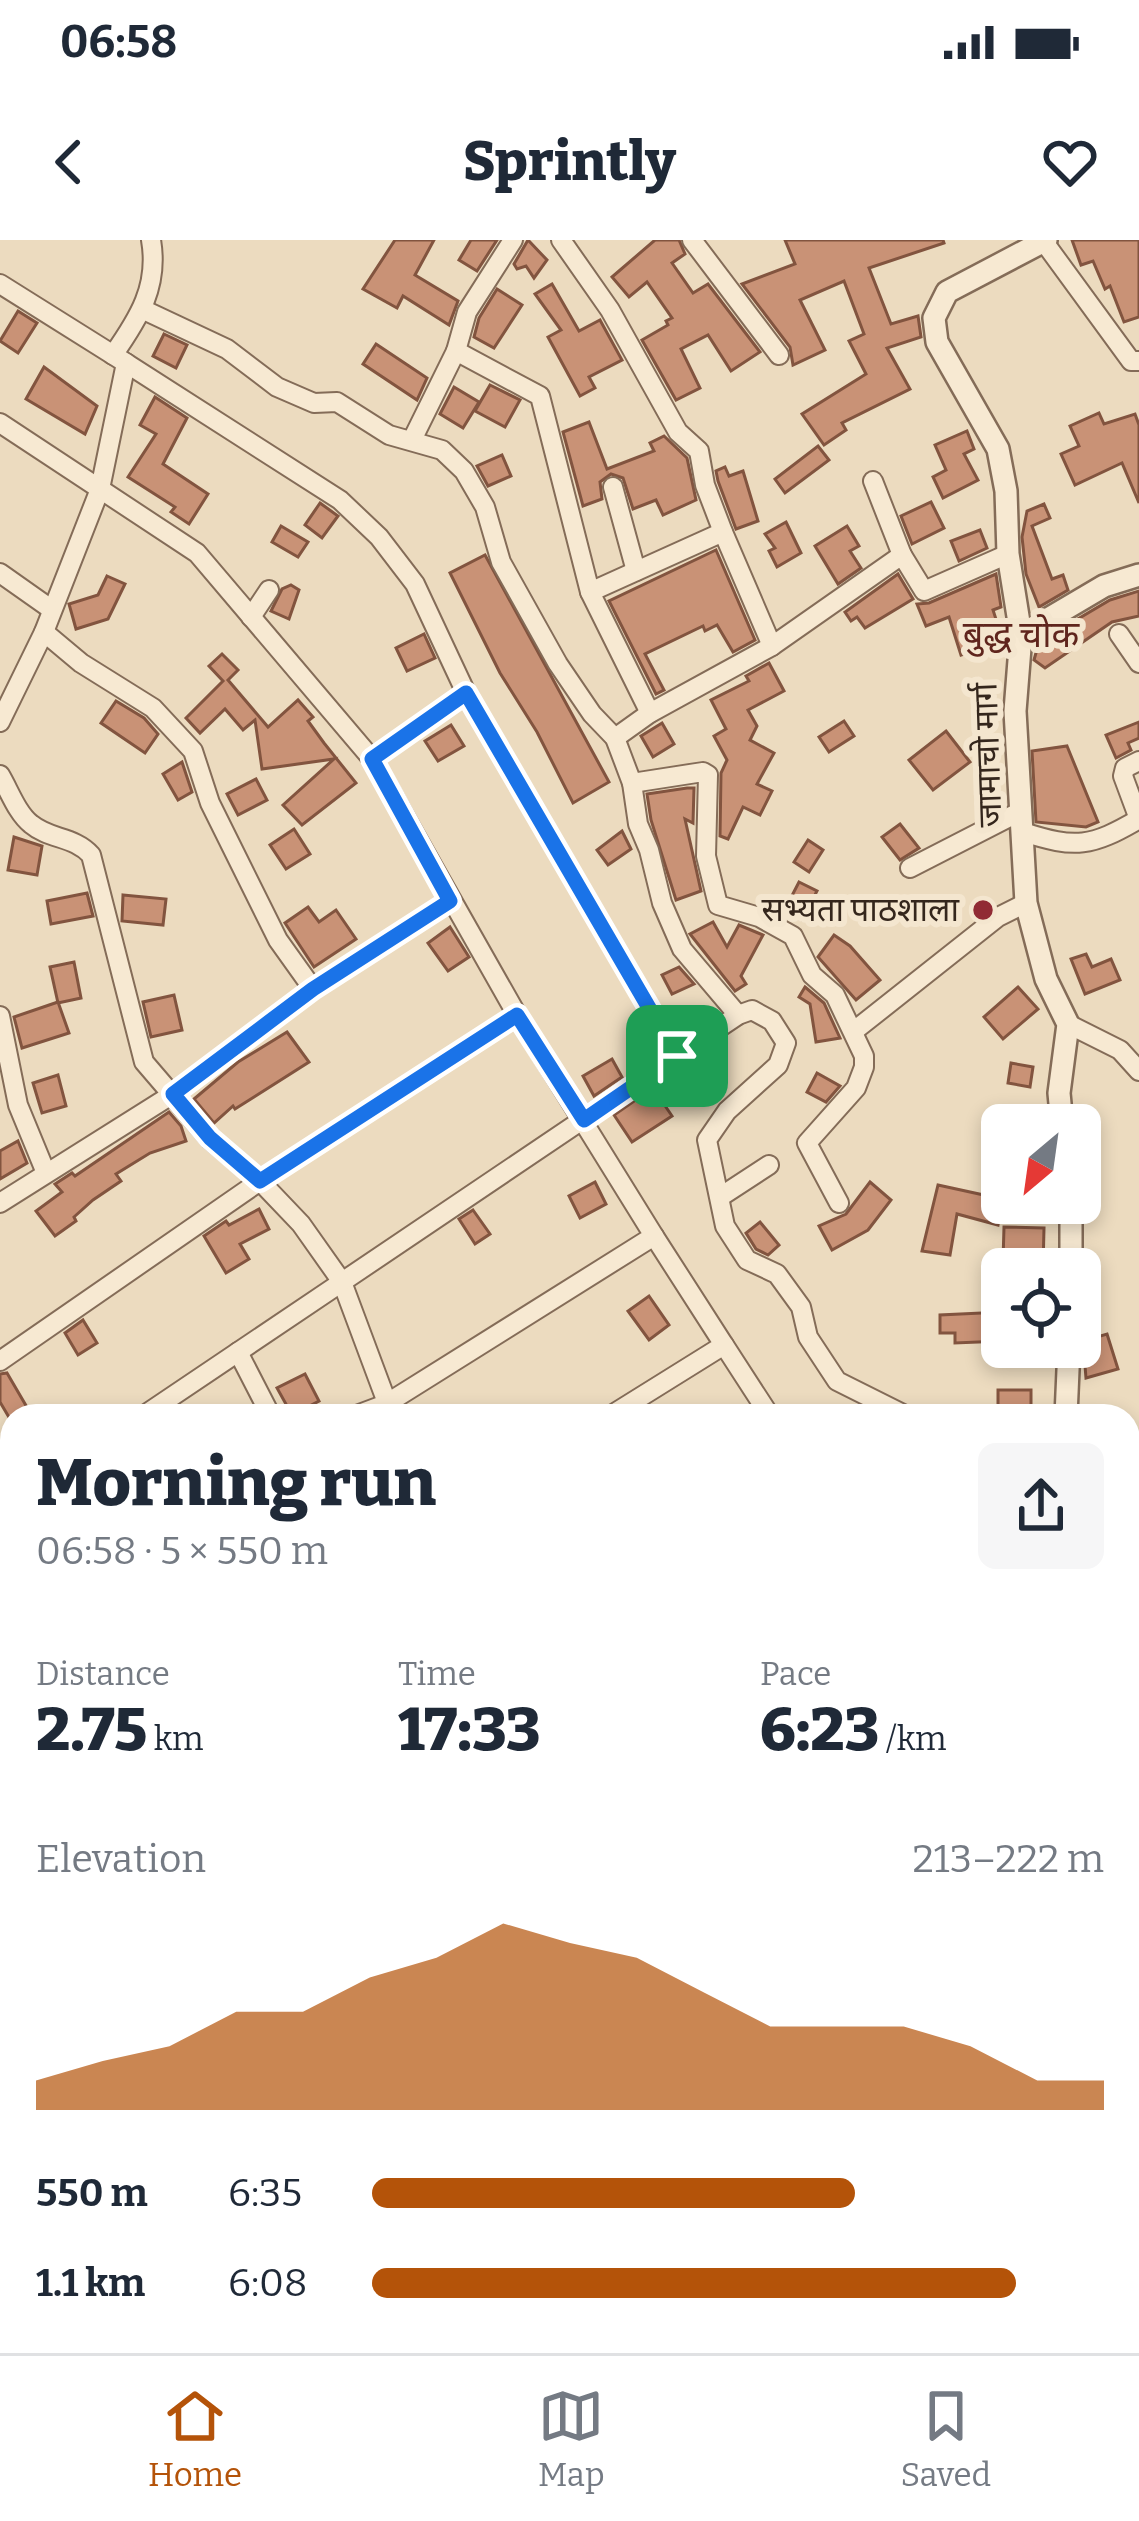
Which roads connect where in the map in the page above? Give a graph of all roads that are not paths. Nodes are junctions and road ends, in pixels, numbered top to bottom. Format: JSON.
{"nodes":[{"id":1,"x":151,"y":240,"type":"edge"},
{"id":2,"x":513,"y":240,"type":"edge"},
{"id":3,"x":561,"y":240,"type":"edge"},
{"id":4,"x":692,"y":240,"type":"edge"},
{"id":5,"x":1045,"y":241,"type":"edge"},
{"id":6,"x":0,"y":284,"type":"edge"},
{"id":7,"x":144,"y":310,"type":"junction"},
{"id":8,"x":456,"y":351,"type":"junction"},
{"id":9,"x":779,"y":355,"type":"dead end"},
{"id":10,"x":119,"y":359,"type":"junction"},
{"id":11,"x":1139,"y":361,"type":"edge"},
{"id":12,"x":0,"y":423,"type":"edge"},
{"id":13,"x":412,"y":440,"type":"junction"},
{"id":14,"x":872,"y":481,"type":"dead end"},
{"id":15,"x":613,"y":487,"type":"dead end"},
{"id":16,"x":100,"y":489,"type":"junction"},
{"id":17,"x":723,"y":532,"type":"junction"},
{"id":18,"x":1008,"y":554,"type":"junction"},
{"id":19,"x":902,"y":556,"type":"junction"},
{"id":20,"x":636,"y":571,"type":"junction"},
{"id":21,"x":0,"y":573,"type":"edge"},
{"id":22,"x":1139,"y":575,"type":"edge"},
{"id":23,"x":269,"y":590,"type":"dead end"},
{"id":24,"x":590,"y":592,"type":"junction"},
{"id":25,"x":51,"y":609,"type":"junction"},
{"id":26,"x":251,"y":617,"type":"junction"},
{"id":27,"x":44,"y":632,"type":"junction"},
{"id":28,"x":1119,"y":634,"type":"dead end"},
{"id":29,"x":1021,"y":635,"type":"junction"},
{"id":30,"x":772,"y":646,"type":"junction"},
{"id":31,"x":1139,"y":663,"type":"edge"},
{"id":32,"x":466,"y":693,"type":"junction"},
{"id":33,"x":650,"y":713,"type":"junction"},
{"id":34,"x":0,"y":722,"type":"edge"},
{"id":35,"x":615,"y":738,"type":"junction"},
{"id":36,"x":372,"y":759,"type":"junction"},
{"id":37,"x":1139,"y":761,"type":"edge"},
{"id":38,"x":0,"y":775,"type":"edge"},
{"id":39,"x":632,"y":783,"type":"junction"},
{"id":40,"x":1139,"y":819,"type":"edge"},
{"id":41,"x":1022,"y":822,"type":"junction"},
{"id":42,"x":910,"y":868,"type":"dead end"},
{"id":43,"x":450,"y":901,"type":"junction"},
{"id":44,"x":1026,"y":903,"type":"junction"},
{"id":45,"x":313,"y":989,"type":"junction"},
{"id":46,"x":517,"y":1015,"type":"junction"},
{"id":47,"x":738,"y":1015,"type":"junction"},
{"id":48,"x":0,"y":1016,"type":"edge"},
{"id":49,"x":1068,"y":1024,"type":"junction"},
{"id":50,"x":854,"y":1031,"type":"junction"},
{"id":51,"x":677,"y":1056,"type":"junction"},
{"id":52,"x":1139,"y":1071,"type":"edge"},
{"id":53,"x":173,"y":1094,"type":"junction"},
{"id":54,"x":1060,"y":1104,"type":"edge"},
{"id":55,"x":584,"y":1120,"type":"junction"},
{"id":56,"x":769,"y":1166,"type":"dead end"},
{"id":57,"x":46,"y":1173,"type":"junction"},
{"id":58,"x":260,"y":1181,"type":"junction"},
{"id":59,"x":720,"y":1197,"type":"junction"},
{"id":60,"x":0,"y":1203,"type":"edge"},
{"id":61,"x":839,"y":1203,"type":"dead end"},
{"id":62,"x":654,"y":1236,"type":"junction"},
{"id":63,"x":342,"y":1282,"type":"junction"},
{"id":64,"x":724,"y":1345,"type":"junction"},
{"id":65,"x":238,"y":1352,"type":"junction"},
{"id":66,"x":0,"y":1361,"type":"edge"},
{"id":67,"x":1068,"y":1368,"type":"edge"},
{"id":68,"x":644,"y":1395,"type":"junction"},
{"id":69,"x":162,"y":1404,"type":"edge"},
{"id":70,"x":265,"y":1404,"type":"edge"},
{"id":71,"x":387,"y":1404,"type":"edge"},
{"id":72,"x":398,"y":1404,"type":"edge"},
{"id":73,"x":629,"y":1404,"type":"edge"},
{"id":74,"x":649,"y":1404,"type":"edge"},
{"id":75,"x":762,"y":1404,"type":"edge"},
{"id":76,"x":883,"y":1404,"type":"edge"},
{"id":77,"x":1067,"y":1404,"type":"edge"}],
"edges":[{"from":1,"to":7,"type":"street"},
{"from":2,"to":8,"type":"street"},
{"from":3,"to":17,"type":"street"},
{"from":4,"to":9,"type":"street"},
{"from":5,"to":11,"type":"street"},
{"from":5,"to":18,"type":"street","name":"जामाचो मार्ग"},
{"from":6,"to":10,"type":"street"},
{"from":7,"to":10,"type":"street"},
{"from":7,"to":13,"type":"street"},
{"from":8,"to":13,"type":"street"},
{"from":8,"to":24,"type":"street"},
{"from":10,"to":16,"type":"street"},
{"from":10,"to":32,"type":"street"},
{"from":12,"to":16,"type":"street"},
{"from":13,"to":35,"type":"street"},
{"from":14,"to":19,"type":"street"},
{"from":15,"to":20,"type":"street"},
{"from":16,"to":25,"type":"street"},
{"from":16,"to":26,"type":"street"},
{"from":17,"to":20,"type":"street"},
{"from":17,"to":30,"type":"street"},
{"from":18,"to":19,"type":"street"},
{"from":18,"to":29,"type":"street","name":"जामाचो मार्ग"},
{"from":19,"to":30,"type":"street"},
{"from":20,"to":24,"type":"street"},
{"from":21,"to":25,"type":"street"},
{"from":22,"to":29,"type":"street"},
{"from":23,"to":26,"type":"street"},
{"from":24,"to":33,"type":"street"},
{"from":25,"to":27,"type":"street"},
{"from":26,"to":36,"type":"street"},
{"from":27,"to":34,"type":"street"},
{"from":27,"to":45,"type":"street"},
{"from":28,"to":31,"type":"street"},
{"from":29,"to":41,"type":"street","name":"जामाचो मार्ग"},
{"from":30,"to":33,"type":"street"},
{"from":32,"to":36,"type":"street"},
{"from":32,"to":51,"type":"street"},
{"from":33,"to":35,"type":"street"},
{"from":35,"to":39,"type":"street"},
{"from":36,"to":43,"type":"street"},
{"from":37,"to":40,"type":"street"},
{"from":38,"to":53,"type":"street"},
{"from":39,"to":47,"type":"street"},
{"from":39,"to":50,"type":"street"},
{"from":40,"to":41,"type":"street"},
{"from":41,"to":42,"type":"street"},
{"from":41,"to":44,"type":"street","name":"जामाचो मार्ग"},
{"from":43,"to":45,"type":"street"},
{"from":43,"to":46,"type":"street"},
{"from":44,"to":49,"type":"street","name":"जामाचो मार्ग"},
{"from":44,"to":50,"type":"street"},
{"from":45,"to":53,"type":"street"},
{"from":46,"to":55,"type":"street"},
{"from":46,"to":58,"type":"street"},
{"from":47,"to":51,"type":"street"},
{"from":47,"to":59,"type":"street"},
{"from":48,"to":57,"type":"street"},
{"from":49,"to":52,"type":"street"},
{"from":49,"to":54,"type":"street"},
{"from":50,"to":61,"type":"street"},
{"from":51,"to":55,"type":"street"},
{"from":53,"to":57,"type":"street"},
{"from":53,"to":58,"type":"street"},
{"from":55,"to":62,"type":"street"},
{"from":55,"to":63,"type":"street"},
{"from":56,"to":59,"type":"street"},
{"from":57,"to":60,"type":"street"},
{"from":58,"to":63,"type":"street"},
{"from":58,"to":66,"type":"street"},
{"from":59,"to":76,"type":"street"},
{"from":62,"to":64,"type":"street"},
{"from":62,"to":72,"type":"street"},
{"from":63,"to":65,"type":"street"},
{"from":63,"to":71,"type":"street"},
{"from":64,"to":68,"type":"street"},
{"from":64,"to":75,"type":"street"},
{"from":65,"to":69,"type":"street"},
{"from":65,"to":70,"type":"street"},
{"from":67,"to":77,"type":"street"},
{"from":68,"to":73,"type":"street"},
{"from":68,"to":74,"type":"street"}]}
